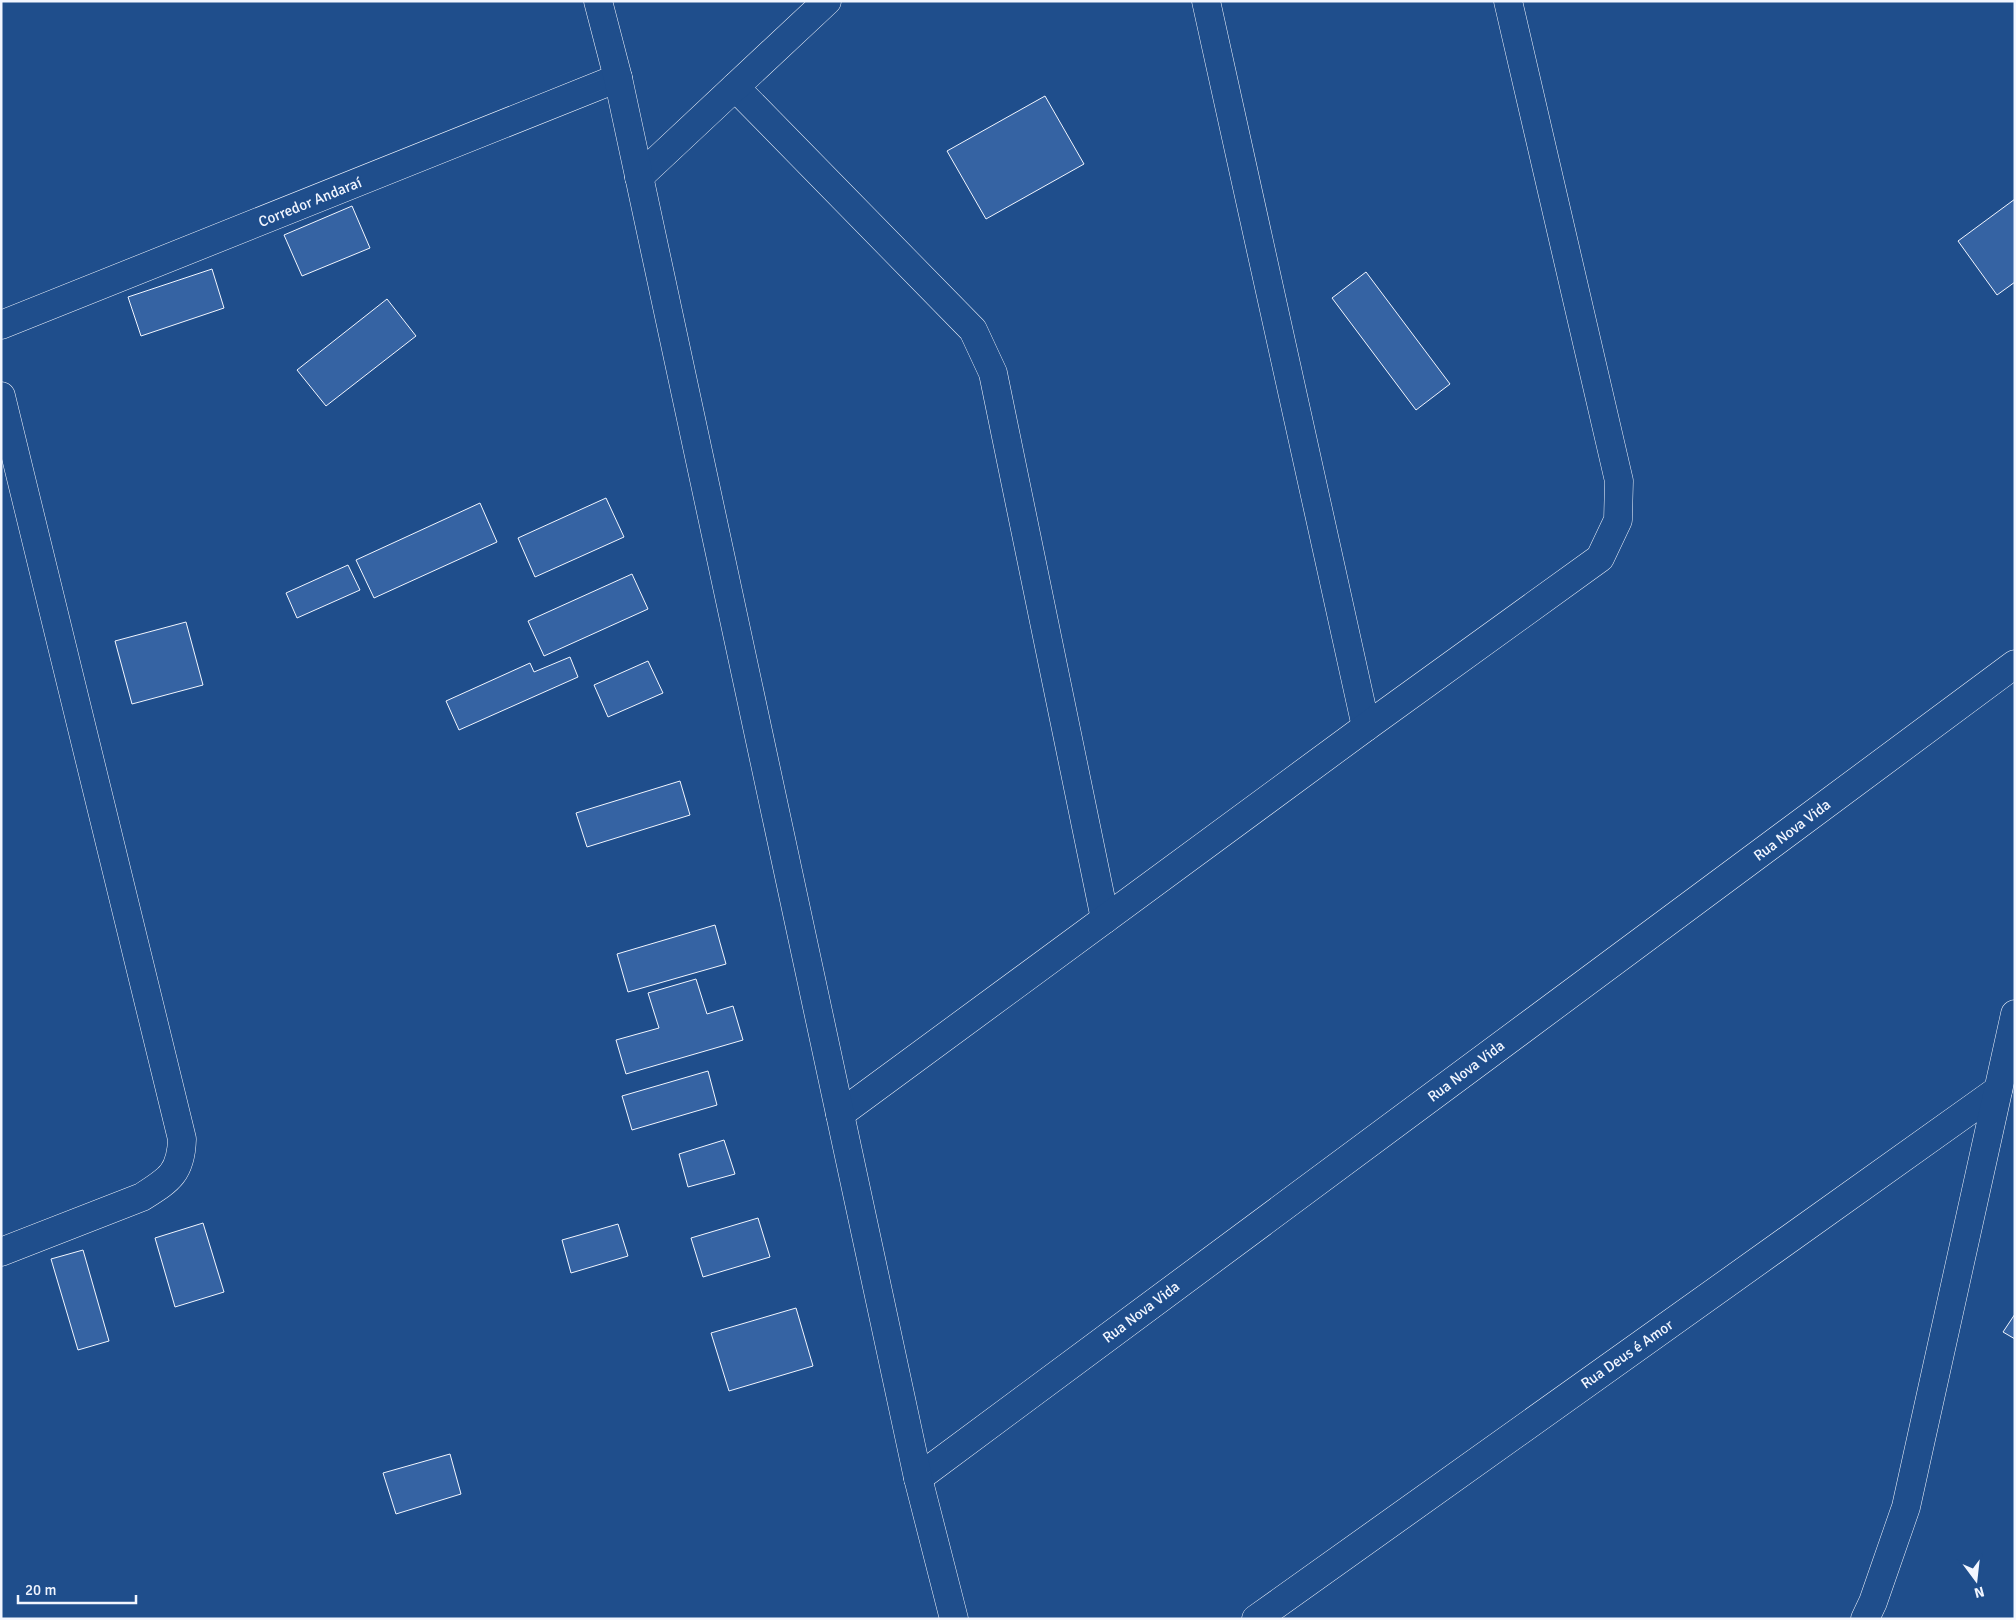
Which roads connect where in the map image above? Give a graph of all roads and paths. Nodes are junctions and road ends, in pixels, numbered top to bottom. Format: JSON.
{"nodes":[{"id":1,"x":598,"y":1,"type":"edge"},
{"id":2,"x":827,"y":1,"type":"edge"},
{"id":3,"x":1206,"y":1,"type":"edge"},
{"id":4,"x":1508,"y":1,"type":"edge"},
{"id":5,"x":618,"y":78,"type":"junction"},
{"id":6,"x":735,"y":86,"type":"junction"},
{"id":7,"x":639,"y":176,"type":"junction"},
{"id":8,"x":1,"y":325,"type":"edge"},
{"id":9,"x":1,"y":396,"type":"edge"},
{"id":10,"x":2015,"y":664,"type":"edge"},
{"id":11,"x":1366,"y":726,"type":"junction"},
{"id":12,"x":1105,"y":919,"type":"junction"},
{"id":13,"x":2015,"y":1014,"type":"edge"},
{"id":14,"x":1998,"y":1090,"type":"junction"},
{"id":15,"x":840,"y":1114,"type":"junction"},
{"id":16,"x":1,"y":1252,"type":"edge"},
{"id":17,"x":918,"y":1478,"type":"junction"},
{"id":18,"x":954,"y":1619,"type":"edge"},
{"id":19,"x":1256,"y":1619,"type":"edge"},
{"id":20,"x":1865,"y":1619,"type":"edge"}],
"edges":[{"from":1,"to":5,"type":"street"},
{"from":2,"to":6,"type":"street"},
{"from":3,"to":11,"type":"street"},
{"from":4,"to":11,"type":"street"},
{"from":5,"to":7,"type":"street"},
{"from":5,"to":8,"type":"street","name":"Corredor Andaraí"},
{"from":6,"to":7,"type":"street"},
{"from":6,"to":12,"type":"street"},
{"from":7,"to":15,"type":"street"},
{"from":9,"to":16,"type":"street"},
{"from":10,"to":17,"type":"street","name":"Rua Nova Vida"},
{"from":11,"to":12,"type":"street"},
{"from":12,"to":15,"type":"street"},
{"from":13,"to":14,"type":"street"},
{"from":14,"to":19,"type":"street","name":"Rua Deus é Amor"},
{"from":14,"to":20,"type":"street"},
{"from":15,"to":17,"type":"street"},
{"from":17,"to":18,"type":"street"}]}
